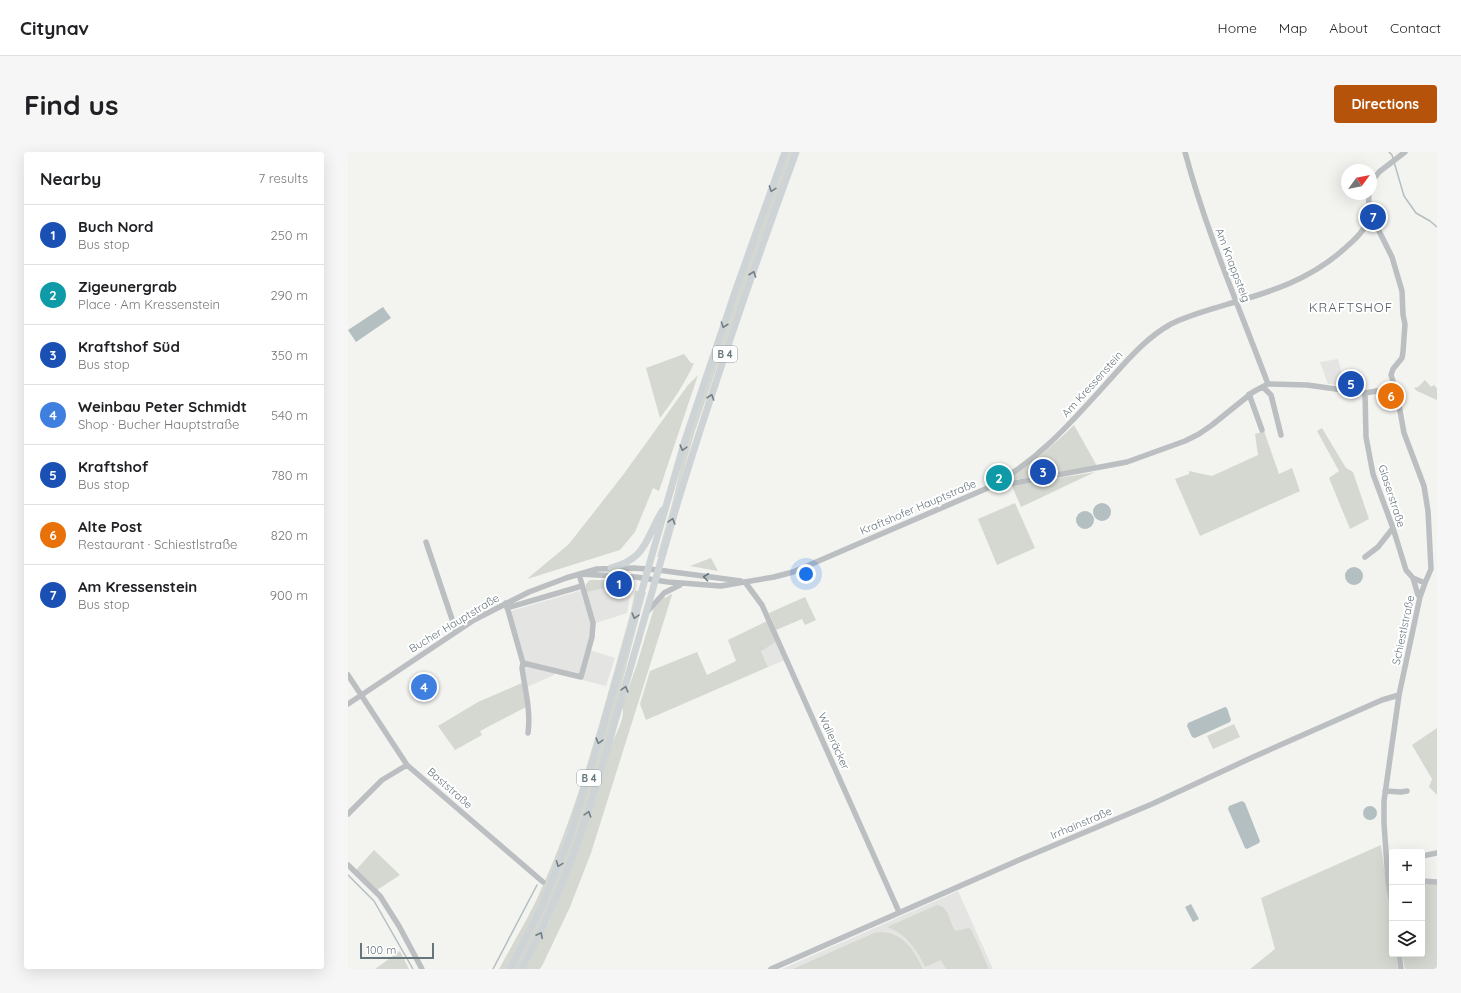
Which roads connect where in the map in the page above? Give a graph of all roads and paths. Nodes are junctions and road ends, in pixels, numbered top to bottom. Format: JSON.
{"nodes":[{"id":1,"x":785,"y":152,"type":"edge"},
{"id":2,"x":796,"y":152,"type":"edge"},
{"id":3,"x":1184,"y":152,"type":"edge"},
{"id":4,"x":1403,"y":154,"type":"edge"},
{"id":5,"x":1377,"y":174,"type":"edge"},
{"id":6,"x":1369,"y":200,"type":"edge"},
{"id":7,"x":1367,"y":220,"type":"junction"},
{"id":8,"x":1237,"y":302,"type":"junction"},
{"id":9,"x":1266,"y":385,"type":"junction"},
{"id":10,"x":1394,"y":388,"type":"junction"},
{"id":11,"x":1365,"y":393,"type":"junction"},
{"id":12,"x":1249,"y":394,"type":"junction"},
{"id":13,"x":1262,"y":430,"type":"dead end"},
{"id":14,"x":1281,"y":435,"type":"dead end"},
{"id":15,"x":1000,"y":481,"type":"junction"},
{"id":16,"x":667,"y":503,"type":"junction"},
{"id":17,"x":1393,"y":528,"type":"junction"},
{"id":18,"x":426,"y":542,"type":"dead end"},
{"id":19,"x":1365,"y":557,"type":"dead end"},
{"id":20,"x":611,"y":568,"type":"junction"},
{"id":21,"x":648,"y":569,"type":"junction"},
{"id":22,"x":658,"y":570,"type":"junction"},
{"id":23,"x":579,"y":574,"type":"junction"},
{"id":24,"x":646,"y":578,"type":"junction"},
{"id":25,"x":1413,"y":578,"type":"junction"},
{"id":26,"x":656,"y":580,"type":"junction"},
{"id":27,"x":745,"y":582,"type":"junction"},
{"id":28,"x":1424,"y":583,"type":"junction"},
{"id":29,"x":684,"y":584,"type":"junction"},
{"id":30,"x":582,"y":586,"type":"junction"},
{"id":31,"x":1420,"y":597,"type":"junction"},
{"id":32,"x":506,"y":606,"type":"junction"},
{"id":33,"x":646,"y":613,"type":"junction"},
{"id":34,"x":456,"y":631,"type":"junction"},
{"id":35,"x":523,"y":663,"type":"junction"},
{"id":36,"x":348,"y":675,"type":"edge"},
{"id":37,"x":360,"y":694,"type":"junction"},
{"id":38,"x":1399,"y":695,"type":"junction"},
{"id":39,"x":348,"y":704,"type":"edge"},
{"id":40,"x":528,"y":733,"type":"dead end"},
{"id":41,"x":407,"y":765,"type":"junction"},
{"id":42,"x":1385,"y":790,"type":"junction"},
{"id":43,"x":1407,"y":791,"type":"dead end"},
{"id":44,"x":348,"y":814,"type":"edge"},
{"id":45,"x":1437,"y":853,"type":"edge"},
{"id":46,"x":1425,"y":855,"type":"edge"},
{"id":47,"x":1389,"y":858,"type":"edge"},
{"id":48,"x":348,"y":865,"type":"edge"},
{"id":49,"x":543,"y":882,"type":"dead end"},
{"id":50,"x":1425,"y":882,"type":"edge"},
{"id":51,"x":1437,"y":882,"type":"edge"},
{"id":52,"x":899,"y":912,"type":"junction"},
{"id":53,"x":1399,"y":957,"type":"edge"},
{"id":54,"x":422,"y":969,"type":"edge"},
{"id":55,"x":510,"y":969,"type":"edge"},
{"id":56,"x":521,"y":969,"type":"edge"},
{"id":57,"x":771,"y":969,"type":"edge"},
{"id":58,"x":1400,"y":969,"type":"edge"}],
"edges":[{"from":1,"to":16,"type":"main road","number":"B 4","one_way":true},
{"from":22,"to":2,"type":"main road","number":"B 4","one_way":true},
{"from":3,"to":8,"type":"street","name":"Am Knappsteig"},
{"from":4,"to":5,"type":"street"},
{"from":6,"to":7,"type":"street"},
{"from":7,"to":8,"type":"street","name":"Am Kressenstein"},
{"from":7,"to":10,"type":"street"},
{"from":8,"to":9,"type":"street","name":"Am Knappsteig"},
{"from":8,"to":15,"type":"street","name":"Am Kressenstein"},
{"from":9,"to":11,"type":"street"},
{"from":9,"to":12,"type":"street"},
{"from":9,"to":14,"type":"street"},
{"from":10,"to":11,"type":"street"},
{"from":10,"to":28,"type":"street","name":"Schiestlstraße"},
{"from":11,"to":17,"type":"street","name":"Glaserstraße"},
{"from":12,"to":13,"type":"street"},
{"from":12,"to":15,"type":"street"},
{"from":15,"to":27,"type":"street","name":"Kraftshofer Hauptstraße"},
{"from":16,"to":20,"type":"main road","number":"B 4"},
{"from":16,"to":21,"type":"main road","number":"B 4"},
{"from":17,"to":19,"type":"street"},
{"from":17,"to":25,"type":"street","name":"Glaserstraße"},
{"from":18,"to":34,"type":"street"},
{"from":20,"to":21,"type":"street","name":"Bucher Hauptstraße"},
{"from":20,"to":23,"type":"street","name":"Bucher Hauptstraße"},
{"from":21,"to":22,"type":"street","name":"Kraftshofer Hauptstraße"},
{"from":21,"to":24,"type":"main road","number":"B 4"},
{"from":22,"to":26,"type":"main road","number":"B 4"},
{"from":27,"to":22,"type":"street","name":"Kraftshofer Hauptstraße","one_way":true},
{"from":23,"to":24,"type":"street","name":"Bucher Hauptstraße"},
{"from":23,"to":30,"type":"street"},
{"from":23,"to":32,"type":"street","name":"Bucher Hauptstraße"},
{"from":24,"to":26,"type":"street","name":"Kraftshofer Hauptstraße"},
{"from":24,"to":55,"type":"main road","number":"B 4","one_way":true},
{"from":25,"to":28,"type":"street"},
{"from":25,"to":31,"type":"street","name":"Glaserstraße"},
{"from":26,"to":29,"type":"street","name":"Kraftshofer Hauptstraße"},
{"from":26,"to":33,"type":"main road","number":"B 4"},
{"from":27,"to":29,"type":"street","name":"Kraftshofer Hauptstraße"},
{"from":27,"to":52,"type":"street","name":"Walleräcker"},
{"from":28,"to":31,"type":"street","name":"Schiestlstraße"},
{"from":29,"to":33,"type":"street"},
{"from":30,"to":32,"type":"street","name":"Bucher Hauptstraße"},
{"from":30,"to":35,"type":"street"},
{"from":31,"to":38,"type":"street","name":"Schiestlstraße"},
{"from":32,"to":34,"type":"street","name":"Bucher Hauptstraße"},
{"from":32,"to":35,"type":"street"},
{"from":56,"to":33,"type":"main road","number":"B 4","one_way":true},
{"from":34,"to":37,"type":"street","name":"Bucher Hauptstraße"},
{"from":35,"to":40,"type":"street"},
{"from":36,"to":37,"type":"street","name":"Baststraße"},
{"from":37,"to":39,"type":"street","name":"Bucher Hauptstraße"},
{"from":37,"to":41,"type":"street","name":"Baststraße"},
{"from":38,"to":42,"type":"street","name":"Schiestlstraße"},
{"from":38,"to":52,"type":"street","name":"Irrhainstraße"},
{"from":41,"to":44,"type":"street"},
{"from":41,"to":49,"type":"street","name":"Baststraße"},
{"from":42,"to":43,"type":"street"},
{"from":42,"to":47,"type":"street","name":"Schiestlstraße"},
{"from":45,"to":46,"type":"street"},
{"from":48,"to":54,"type":"street"},
{"from":50,"to":51,"type":"street"},
{"from":52,"to":57,"type":"street","name":"Irrhainstraße"},
{"from":53,"to":58,"type":"street"}]}
